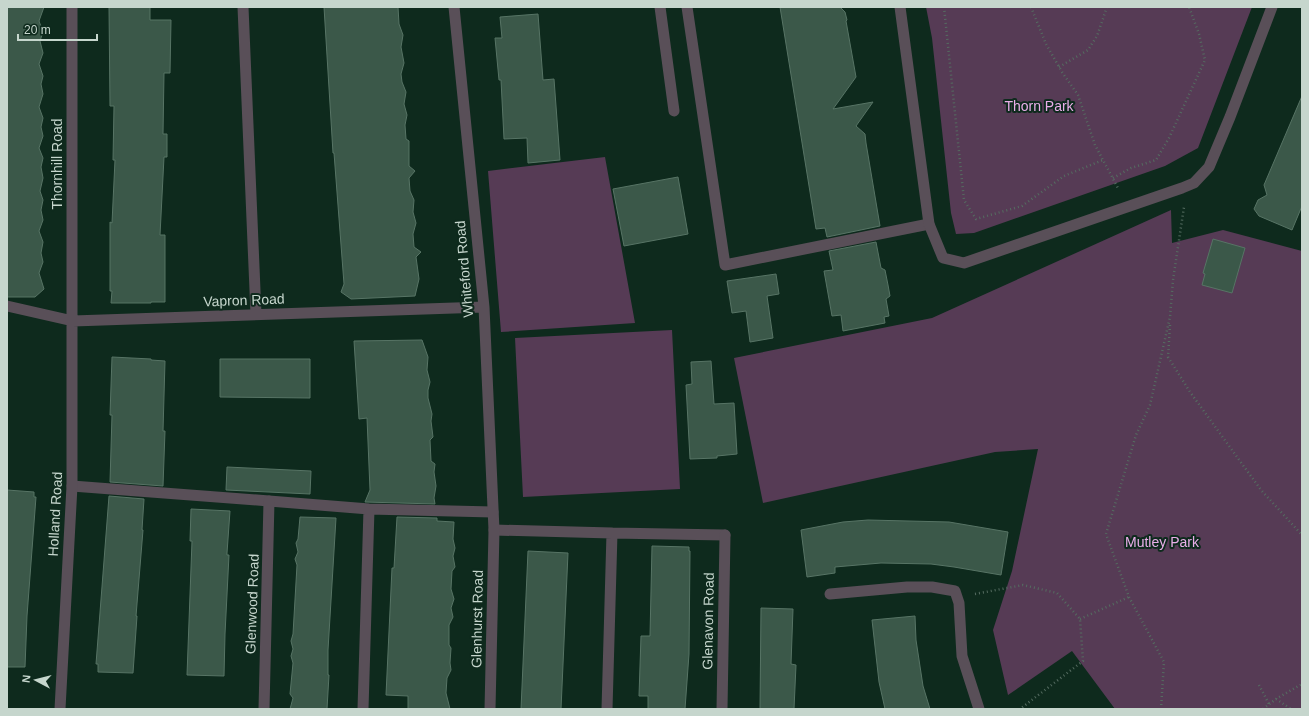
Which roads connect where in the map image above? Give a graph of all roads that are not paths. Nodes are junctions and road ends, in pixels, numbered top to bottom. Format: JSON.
{"nodes":[{"id":1,"x":72,"y":7,"type":"edge"},
{"id":2,"x":243,"y":7,"type":"edge"},
{"id":3,"x":454,"y":7,"type":"edge"},
{"id":4,"x":660,"y":7,"type":"edge"},
{"id":5,"x":687,"y":7,"type":"edge"},
{"id":6,"x":900,"y":7,"type":"edge"},
{"id":7,"x":1272,"y":7,"type":"edge"},
{"id":8,"x":674,"y":111,"type":"dead end"},
{"id":9,"x":929,"y":224,"type":"junction"},
{"id":10,"x":7,"y":306,"type":"edge"},
{"id":11,"x":484,"y":307,"type":"junction"},
{"id":12,"x":256,"y":314,"type":"junction"},
{"id":13,"x":73,"y":321,"type":"junction"},
{"id":14,"x":72,"y":486,"type":"junction"},
{"id":15,"x":270,"y":501,"type":"junction"},
{"id":16,"x":369,"y":509,"type":"junction"},
{"id":17,"x":493,"y":512,"type":"junction"},
{"id":18,"x":494,"y":530,"type":"junction"},
{"id":19,"x":612,"y":533,"type":"junction"},
{"id":20,"x":830,"y":594,"type":"dead end"},
{"id":21,"x":60,"y":709,"type":"edge"},
{"id":22,"x":264,"y":709,"type":"edge"},
{"id":23,"x":363,"y":709,"type":"edge"},
{"id":24,"x":490,"y":709,"type":"edge"},
{"id":25,"x":607,"y":709,"type":"edge"},
{"id":26,"x":722,"y":709,"type":"edge"},
{"id":27,"x":979,"y":709,"type":"edge"}],
"edges":[{"from":1,"to":13,"type":"street","name":"Thornhill Road"},
{"from":2,"to":12,"type":"street"},
{"from":3,"to":11,"type":"street","name":"Whiteford Road"},
{"from":4,"to":8,"type":"street"},
{"from":5,"to":9,"type":"street"},
{"from":6,"to":9,"type":"street"},
{"from":7,"to":9,"type":"street"},
{"from":10,"to":13,"type":"street","name":"Vapron Road"},
{"from":11,"to":12,"type":"street","name":"Vapron Road"},
{"from":11,"to":17,"type":"street","name":"Whiteford Road"},
{"from":12,"to":13,"type":"street","name":"Vapron Road"},
{"from":13,"to":14,"type":"street","name":"Holland Road"},
{"from":14,"to":15,"type":"street"},
{"from":14,"to":21,"type":"street","name":"Holland Road"},
{"from":15,"to":16,"type":"street"},
{"from":15,"to":22,"type":"street","name":"Glenwood Road"},
{"from":16,"to":17,"type":"street"},
{"from":16,"to":23,"type":"street"},
{"from":17,"to":18,"type":"street","name":"Whiteford Road"},
{"from":18,"to":19,"type":"street"},
{"from":18,"to":24,"type":"street","name":"Glenhurst Road"},
{"from":19,"to":25,"type":"street"},
{"from":19,"to":26,"type":"street","name":"Glenavon Road"},
{"from":20,"to":27,"type":"street"}]}
